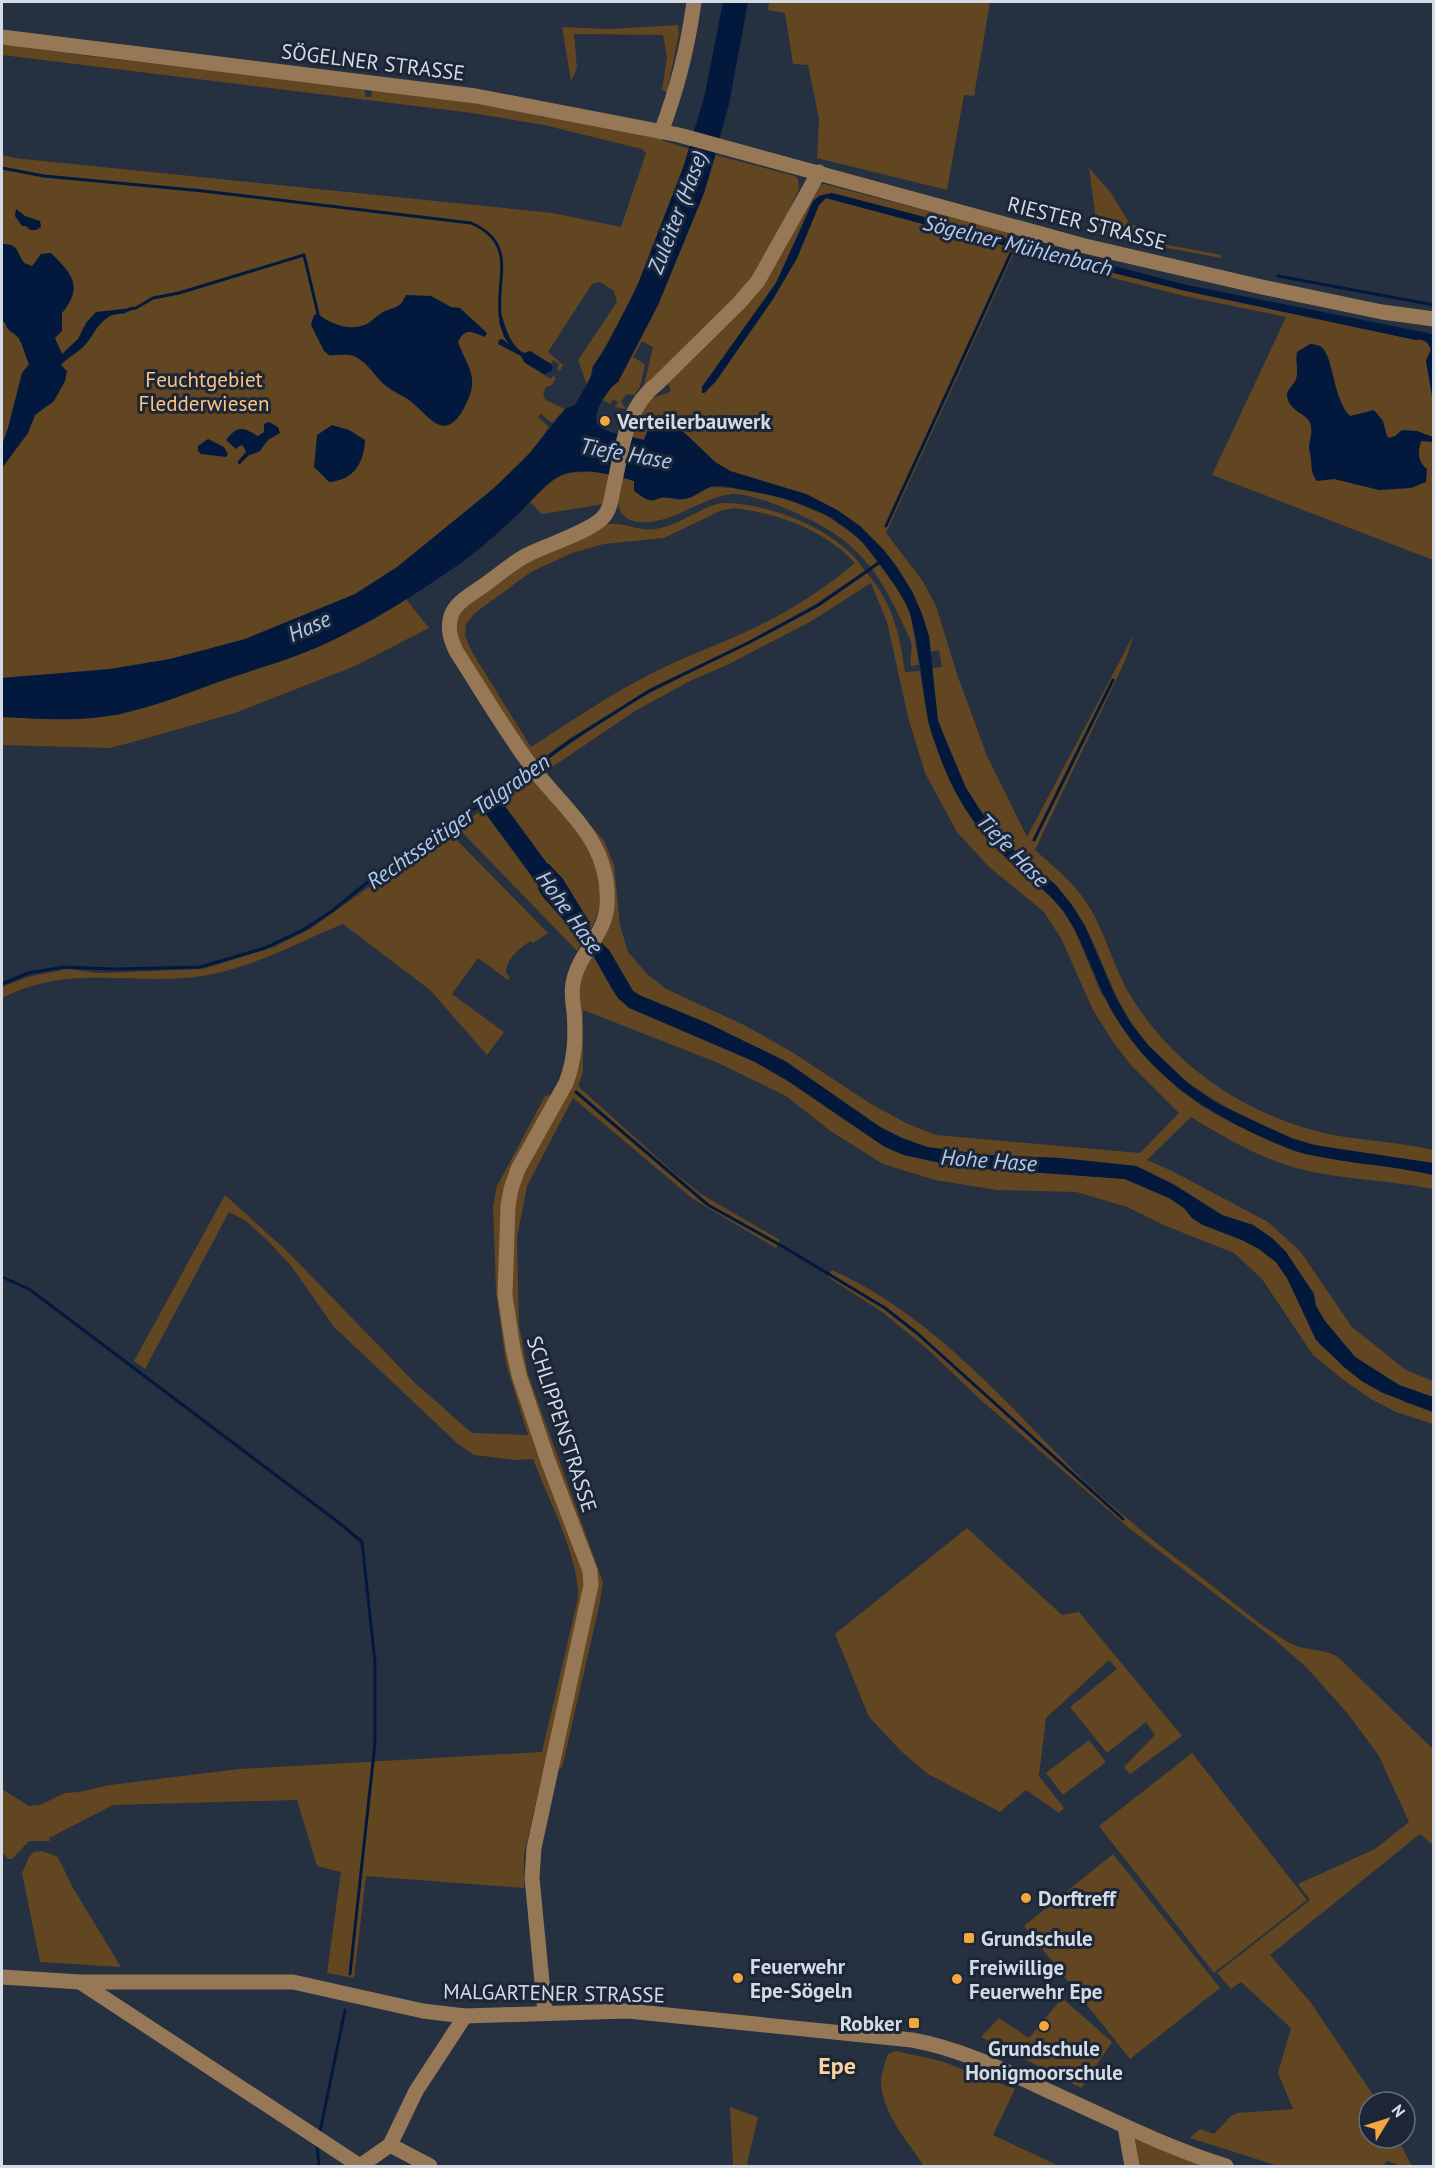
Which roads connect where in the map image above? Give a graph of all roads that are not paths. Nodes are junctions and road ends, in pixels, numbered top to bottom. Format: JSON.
{"nodes":[{"id":1,"x":694,"y":2,"type":"edge"},
{"id":2,"x":2,"y":37,"type":"edge"},
{"id":3,"x":661,"y":132,"type":"junction"},
{"id":4,"x":735,"y":150,"type":"joint"},
{"id":5,"x":819,"y":172,"type":"junction"},
{"id":6,"x":1434,"y":320,"type":"edge"},
{"id":7,"x":2,"y":1977,"type":"edge"},
{"id":8,"x":80,"y":1982,"type":"junction"},
{"id":9,"x":545,"y":2013,"type":"junction"},
{"id":10,"x":465,"y":2016,"type":"junction"},
{"id":11,"x":1125,"y":2127,"type":"junction"},
{"id":12,"x":390,"y":2145,"type":"junction"},
{"id":13,"x":360,"y":2166,"type":"edge"},
{"id":14,"x":430,"y":2166,"type":"edge"},
{"id":15,"x":1132,"y":2166,"type":"edge"},
{"id":16,"x":1224,"y":2166,"type":"edge"}],
"edges":[{"from":1,"to":3,"type":"street"},
{"from":2,"to":3,"type":"street","name":"SÖGELNER STRASSE"},
{"from":3,"to":4,"type":"street","name":"SÖGELNER STRASSE"},
{"from":4,"to":5,"type":"street","name":"RIESTER STRASSE"},
{"from":5,"to":6,"type":"street","name":"RIESTER STRASSE"},
{"from":5,"to":9,"type":"street","name":"SCHLIPPENSTRASSE"},
{"from":7,"to":8,"type":"street","name":"MALGARTENER STRASSE"},
{"from":8,"to":10,"type":"street","name":"MALGARTENER STRASSE"},
{"from":8,"to":13,"type":"street"},
{"from":9,"to":10,"type":"street","name":"MALGARTENER STRASSE"},
{"from":9,"to":11,"type":"street","name":"MALGARTENER STRASSE"},
{"from":10,"to":12,"type":"street"},
{"from":11,"to":15,"type":"street"},
{"from":11,"to":16,"type":"street","name":"MALGARTENER STRASSE"},
{"from":12,"to":13,"type":"street"},
{"from":12,"to":14,"type":"street"}]}
